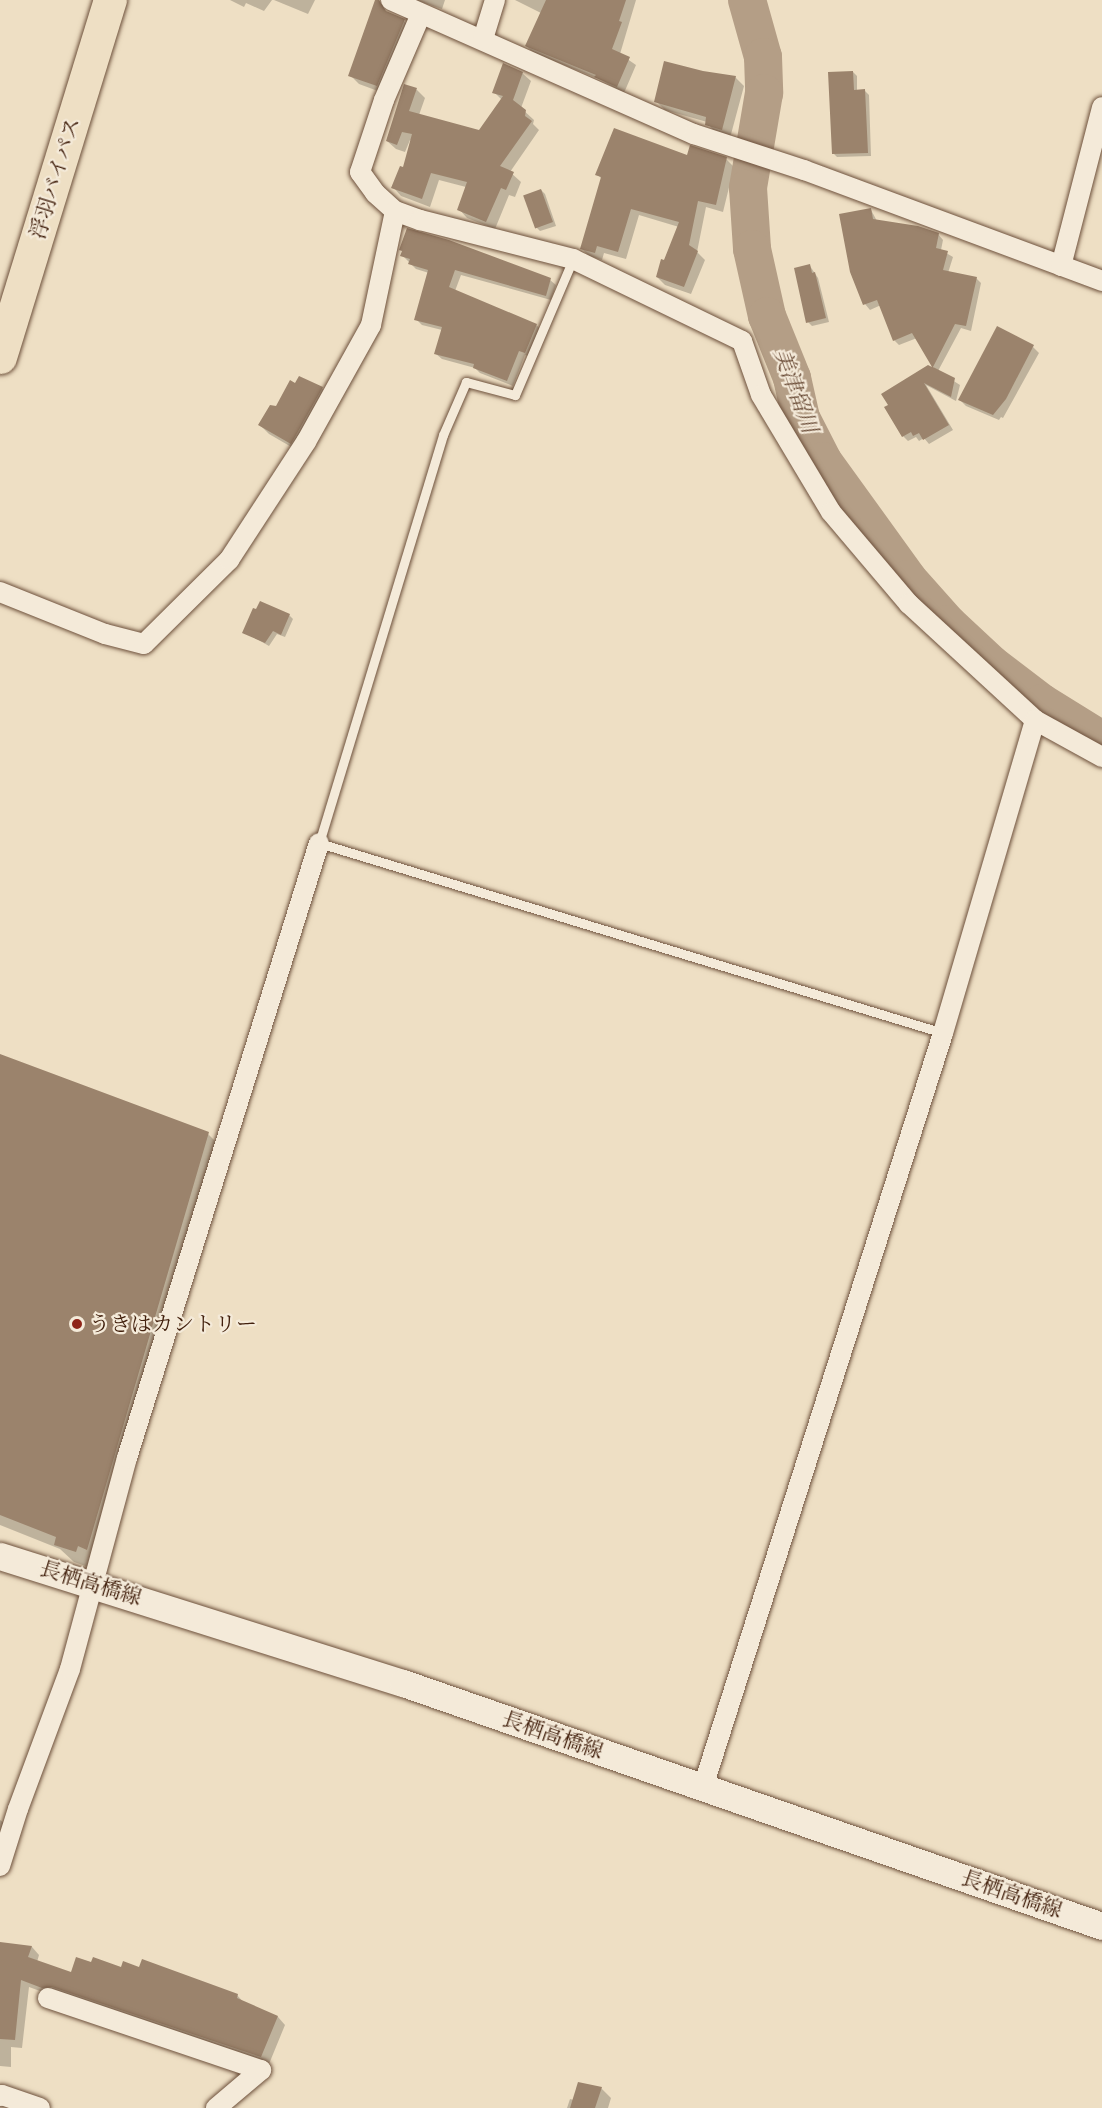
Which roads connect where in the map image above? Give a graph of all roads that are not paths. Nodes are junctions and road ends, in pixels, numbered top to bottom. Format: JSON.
{"nodes":[{"id":1,"x":110,"y":0,"type":"edge"},
{"id":2,"x":391,"y":0,"type":"edge"},
{"id":3,"x":495,"y":0,"type":"edge"},
{"id":4,"x":421,"y":14,"type":"junction"},
{"id":5,"x":483,"y":39,"type":"junction"},
{"id":6,"x":1102,"y":107,"type":"edge"},
{"id":7,"x":395,"y":211,"type":"junction"},
{"id":8,"x":573,"y":259,"type":"junction"},
{"id":9,"x":1061,"y":266,"type":"junction"},
{"id":10,"x":1102,"y":281,"type":"edge"},
{"id":11,"x":0,"y":357,"type":"edge"},
{"id":12,"x":0,"y":592,"type":"edge"},
{"id":13,"x":1035,"y":720,"type":"junction"},
{"id":14,"x":1102,"y":757,"type":"edge"},
{"id":15,"x":320,"y":843,"type":"junction"},
{"id":16,"x":943,"y":1033,"type":"junction"},
{"id":17,"x":0,"y":1556,"type":"edge"},
{"id":18,"x":95,"y":1584,"type":"junction"},
{"id":19,"x":703,"y":1787,"type":"junction"},
{"id":20,"x":0,"y":1866,"type":"edge"},
{"id":21,"x":1102,"y":1926,"type":"edge"},
{"id":22,"x":48,"y":1998,"type":"dead end"},
{"id":23,"x":0,"y":2096,"type":"edge"},
{"id":24,"x":40,"y":2108,"type":"edge"},
{"id":25,"x":216,"y":2108,"type":"edge"}],
"edges":[{"from":1,"to":11,"type":"highway","name":"浮羽バイパス"},
{"from":2,"to":4,"type":"street"},
{"from":3,"to":5,"type":"street"},
{"from":4,"to":5,"type":"street"},
{"from":4,"to":7,"type":"street"},
{"from":5,"to":9,"type":"street"},
{"from":6,"to":9,"type":"street"},
{"from":7,"to":8,"type":"street"},
{"from":7,"to":12,"type":"street"},
{"from":8,"to":13,"type":"street"},
{"from":8,"to":15,"type":"lane"},
{"from":9,"to":10,"type":"street"},
{"from":13,"to":14,"type":"street"},
{"from":13,"to":16,"type":"street"},
{"from":15,"to":16,"type":"lane"},
{"from":15,"to":18,"type":"street"},
{"from":16,"to":19,"type":"street"},
{"from":17,"to":18,"type":"main road","name":"長栖高橋線"},
{"from":18,"to":19,"type":"main road","name":"長栖高橋線"},
{"from":18,"to":20,"type":"street"},
{"from":19,"to":21,"type":"main road","name":"長栖高橋線"},
{"from":22,"to":25,"type":"street"},
{"from":23,"to":24,"type":"street"}]}
